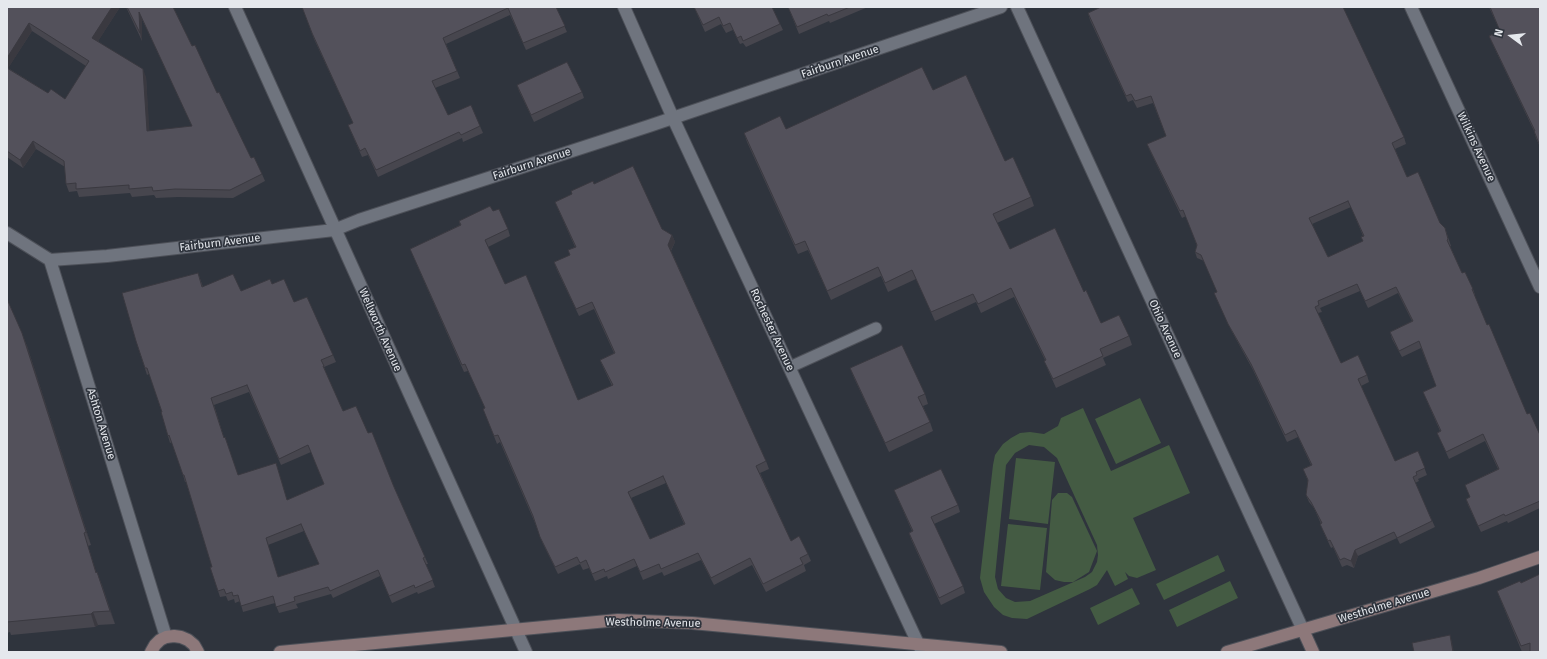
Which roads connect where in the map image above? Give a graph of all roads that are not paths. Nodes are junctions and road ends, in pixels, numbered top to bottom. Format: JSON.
{"nodes":[{"id":1,"x":234,"y":7,"type":"edge"},
{"id":2,"x":624,"y":7,"type":"edge"},
{"id":3,"x":1001,"y":7,"type":"edge"},
{"id":4,"x":1017,"y":7,"type":"edge"},
{"id":5,"x":1411,"y":7,"type":"edge"},
{"id":6,"x":673,"y":118,"type":"junction"},
{"id":7,"x":334,"y":230,"type":"junction"},
{"id":8,"x":7,"y":233,"type":"edge"},
{"id":9,"x":50,"y":260,"type":"junction"},
{"id":10,"x":1540,"y":287,"type":"edge"},
{"id":11,"x":876,"y":328,"type":"dead end"},
{"id":12,"x":790,"y":367,"type":"junction"},
{"id":13,"x":1540,"y":557,"type":"edge"},
{"id":14,"x":516,"y":630,"type":"junction"},
{"id":15,"x":1303,"y":630,"type":"junction"},
{"id":16,"x":166,"y":637,"type":"junction"},
{"id":17,"x":920,"y":648,"type":"edge"},
{"id":18,"x":151,"y":652,"type":"edge"},
{"id":19,"x":198,"y":652,"type":"edge"},
{"id":20,"x":280,"y":652,"type":"edge"},
{"id":21,"x":526,"y":652,"type":"edge"},
{"id":22,"x":1001,"y":652,"type":"edge"},
{"id":23,"x":1227,"y":652,"type":"edge"},
{"id":24,"x":1313,"y":652,"type":"edge"}],
"edges":[{"from":1,"to":7,"type":"street","name":"Wellworth Avenue"},
{"from":2,"to":6,"type":"street","name":"Rochester Avenue"},
{"from":3,"to":6,"type":"street","name":"Fairburn Avenue"},
{"from":4,"to":15,"type":"street","name":"Ohio Avenue"},
{"from":5,"to":10,"type":"street","name":"Wilkins Avenue"},
{"from":6,"to":7,"type":"street","name":"Fairburn Avenue"},
{"from":6,"to":12,"type":"street","name":"Rochester Avenue"},
{"from":7,"to":9,"type":"street","name":"Fairburn Avenue"},
{"from":7,"to":14,"type":"street","name":"Wellworth Avenue"},
{"from":8,"to":9,"type":"street"},
{"from":9,"to":16,"type":"street","name":"Ashton Avenue"},
{"from":11,"to":12,"type":"lane"},
{"from":12,"to":17,"type":"street","name":"Rochester Avenue"},
{"from":13,"to":15,"type":"street","name":"Westholme Avenue"},
{"from":14,"to":17,"type":"street","name":"Westholme Avenue"},
{"from":14,"to":20,"type":"street","name":"Westholme Avenue"},
{"from":14,"to":21,"type":"street","name":"Wellworth Avenue"},
{"from":15,"to":23,"type":"street","name":"Westholme Avenue"},
{"from":15,"to":24,"type":"street","name":"Ohio Avenue"},
{"from":16,"to":18,"type":"street"},
{"from":16,"to":19,"type":"street"},
{"from":17,"to":22,"type":"street","name":"Westholme Avenue"}]}
